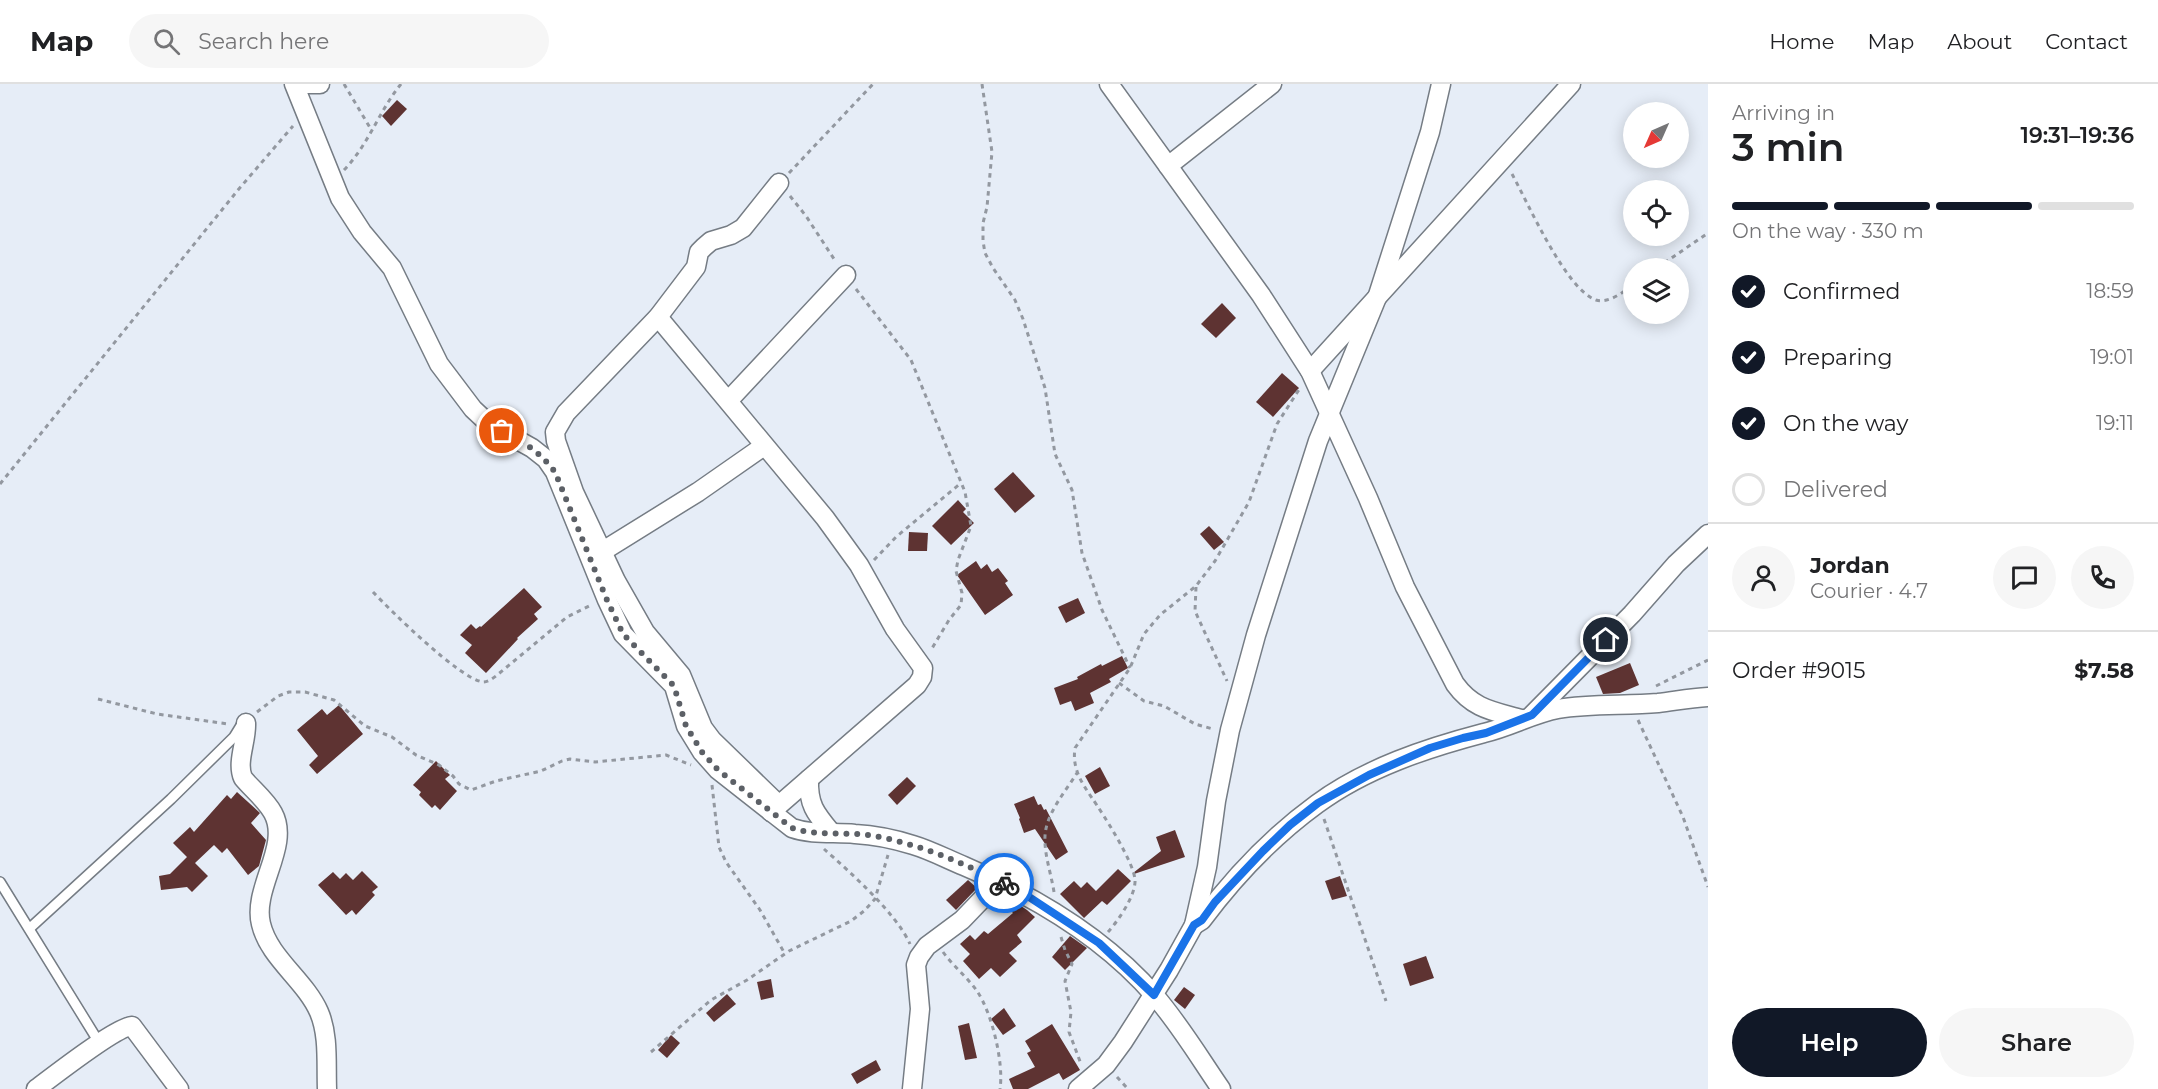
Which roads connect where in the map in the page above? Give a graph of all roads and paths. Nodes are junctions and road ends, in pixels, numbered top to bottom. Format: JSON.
{"nodes":[{"id":1,"x":294,"y":84,"type":"edge"},
{"id":2,"x":306,"y":84,"type":"edge"},
{"id":3,"x":320,"y":84,"type":"edge"},
{"id":4,"x":344,"y":84,"type":"edge"},
{"id":5,"x":401,"y":84,"type":"edge"},
{"id":6,"x":873,"y":84,"type":"edge"},
{"id":7,"x":982,"y":84,"type":"edge"},
{"id":8,"x":1109,"y":84,"type":"edge"},
{"id":9,"x":1272,"y":84,"type":"edge"},
{"id":10,"x":1442,"y":84,"type":"edge"},
{"id":11,"x":1571,"y":84,"type":"edge"},
{"id":12,"x":304,"y":112,"type":"junction"},
{"id":13,"x":373,"y":132,"type":"junction"},
{"id":14,"x":1504,"y":159,"type":"junction"},
{"id":15,"x":1168,"y":166,"type":"junction"},
{"id":16,"x":333,"y":182,"type":"junction"},
{"id":17,"x":779,"y":183,"type":"junction"},
{"id":18,"x":1708,"y":233,"type":"edge"},
{"id":19,"x":1672,"y":258,"type":"edge"},
{"id":20,"x":846,"y":275,"type":"junction"},
{"id":21,"x":1623,"y":291,"type":"edge"},
{"id":22,"x":1377,"y":295,"type":"junction"},
{"id":23,"x":658,"y":317,"type":"junction"},
{"id":24,"x":1310,"y":370,"type":"junction"},
{"id":25,"x":729,"y":400,"type":"junction"},
{"id":26,"x":1329,"y":412,"type":"junction"},
{"id":27,"x":764,"y":446,"type":"junction"},
{"id":28,"x":961,"y":483,"type":"junction"},
{"id":29,"x":0,"y":484,"type":"edge"},
{"id":30,"x":1708,"y":534,"type":"edge"},
{"id":31,"x":603,"y":551,"type":"junction"},
{"id":32,"x":862,"y":572,"type":"junction"},
{"id":33,"x":1196,"y":586,"type":"junction"},
{"id":34,"x":373,"y":592,"type":"dead end"},
{"id":35,"x":607,"y":600,"type":"junction"},
{"id":36,"x":1708,"y":660,"type":"edge"},
{"id":37,"x":923,"y":668,"type":"junction"},
{"id":38,"x":1130,"y":668,"type":"junction"},
{"id":39,"x":1119,"y":683,"type":"junction"},
{"id":40,"x":1653,"y":687,"type":"dead end"},
{"id":41,"x":1708,"y":697,"type":"edge"},
{"id":42,"x":98,"y":699,"type":"dead end"},
{"id":43,"x":1237,"y":701,"type":"junction"},
{"id":44,"x":1630,"y":704,"type":"junction"},
{"id":45,"x":1527,"y":717,"type":"junction"},
{"id":46,"x":244,"y":724,"type":"junction"},
{"id":47,"x":1230,"y":730,"type":"junction"},
{"id":48,"x":714,"y":771,"type":"junction"},
{"id":49,"x":1077,"y":773,"type":"junction"},
{"id":50,"x":809,"y":779,"type":"junction"},
{"id":51,"x":1318,"y":803,"type":"junction"},
{"id":52,"x":775,"y":808,"type":"junction"},
{"id":53,"x":805,"y":832,"type":"junction"},
{"id":54,"x":831,"y":832,"type":"junction"},
{"id":55,"x":890,"y":840,"type":"junction"},
{"id":56,"x":997,"y":880,"type":"junction"},
{"id":57,"x":0,"y":882,"type":"edge"},
{"id":58,"x":1708,"y":886,"type":"edge"},
{"id":59,"x":875,"y":899,"type":"junction"},
{"id":60,"x":1059,"y":916,"type":"junction"},
{"id":61,"x":1194,"y":925,"type":"junction"},
{"id":62,"x":30,"y":928,"type":"junction"},
{"id":63,"x":934,"y":941,"type":"junction"},
{"id":64,"x":1099,"y":943,"type":"junction"},
{"id":65,"x":786,"y":954,"type":"junction"},
{"id":66,"x":916,"y":965,"type":"junction"},
{"id":67,"x":1154,"y":995,"type":"junction"},
{"id":68,"x":1386,"y":1002,"type":"dead end"},
{"id":69,"x":100,"y":1044,"type":"junction"},
{"id":70,"x":651,"y":1052,"type":"dead end"},
{"id":71,"x":1083,"y":1085,"type":"edge"},
{"id":72,"x":36,"y":1089,"type":"edge"},
{"id":73,"x":179,"y":1089,"type":"edge"},
{"id":74,"x":327,"y":1089,"type":"edge"},
{"id":75,"x":912,"y":1089,"type":"edge"},
{"id":76,"x":1000,"y":1089,"type":"edge"},
{"id":77,"x":1221,"y":1089,"type":"edge"}],
"edges":[{"from":1,"to":12,"type":"street"},
{"from":2,"to":3,"type":"street"},
{"from":4,"to":13,"type":"path"},
{"from":5,"to":13,"type":"path"},
{"from":6,"to":17,"type":"path"},
{"from":7,"to":38,"type":"path"},
{"from":8,"to":15,"type":"street"},
{"from":9,"to":15,"type":"street"},
{"from":10,"to":22,"type":"street"},
{"from":11,"to":14,"type":"street"},
{"from":12,"to":16,"type":"street"},
{"from":12,"to":29,"type":"path"},
{"from":13,"to":16,"type":"path"},
{"from":14,"to":21,"type":"path"},
{"from":14,"to":22,"type":"street"},
{"from":15,"to":24,"type":"street"},
{"from":16,"to":35,"type":"street"},
{"from":17,"to":20,"type":"path"},
{"from":17,"to":23,"type":"street"},
{"from":18,"to":19,"type":"path"},
{"from":20,"to":25,"type":"street"},
{"from":20,"to":28,"type":"path"},
{"from":22,"to":24,"type":"street"},
{"from":22,"to":26,"type":"street"},
{"from":23,"to":25,"type":"street"},
{"from":23,"to":31,"type":"street"},
{"from":24,"to":26,"type":"street"},
{"from":24,"to":33,"type":"path"},
{"from":25,"to":27,"type":"street"},
{"from":26,"to":43,"type":"street"},
{"from":26,"to":45,"type":"street"},
{"from":27,"to":31,"type":"street"},
{"from":27,"to":32,"type":"street"},
{"from":28,"to":32,"type":"path"},
{"from":28,"to":37,"type":"path"},
{"from":30,"to":45,"type":"street"},
{"from":31,"to":52,"type":"street"},
{"from":32,"to":37,"type":"street"},
{"from":33,"to":38,"type":"path"},
{"from":33,"to":43,"type":"path"},
{"from":34,"to":35,"type":"path"},
{"from":35,"to":48,"type":"street"},
{"from":36,"to":40,"type":"path"},
{"from":37,"to":50,"type":"street"},
{"from":38,"to":39,"type":"path"},
{"from":39,"to":47,"type":"path"},
{"from":39,"to":49,"type":"path"},
{"from":41,"to":44,"type":"street"},
{"from":42,"to":46,"type":"path"},
{"from":43,"to":47,"type":"street"},
{"from":44,"to":45,"type":"street"},
{"from":44,"to":58,"type":"path"},
{"from":45,"to":51,"type":"street"},
{"from":46,"to":48,"type":"path"},
{"from":46,"to":62,"type":"lane"},
{"from":46,"to":74,"type":"street"},
{"from":47,"to":61,"type":"street"},
{"from":48,"to":52,"type":"street"},
{"from":48,"to":65,"type":"path"},
{"from":49,"to":60,"type":"path"},
{"from":49,"to":64,"type":"path"},
{"from":50,"to":52,"type":"street"},
{"from":50,"to":54,"type":"street"},
{"from":51,"to":61,"type":"street"},
{"from":51,"to":68,"type":"path"},
{"from":52,"to":53,"type":"street"},
{"from":53,"to":54,"type":"street"},
{"from":53,"to":59,"type":"path"},
{"from":54,"to":55,"type":"street"},
{"from":55,"to":56,"type":"street"},
{"from":55,"to":59,"type":"path"},
{"from":56,"to":60,"type":"street"},
{"from":56,"to":63,"type":"street"},
{"from":57,"to":62,"type":"lane"},
{"from":59,"to":65,"type":"path"},
{"from":59,"to":66,"type":"path"},
{"from":60,"to":64,"type":"street"},
{"from":60,"to":71,"type":"path"},
{"from":61,"to":67,"type":"street"},
{"from":62,"to":69,"type":"lane"},
{"from":63,"to":66,"type":"street"},
{"from":63,"to":76,"type":"path"},
{"from":64,"to":67,"type":"street"},
{"from":65,"to":70,"type":"path"},
{"from":66,"to":75,"type":"street"},
{"from":67,"to":71,"type":"street"},
{"from":67,"to":77,"type":"street"},
{"from":69,"to":72,"type":"street"},
{"from":69,"to":73,"type":"street"}]}
